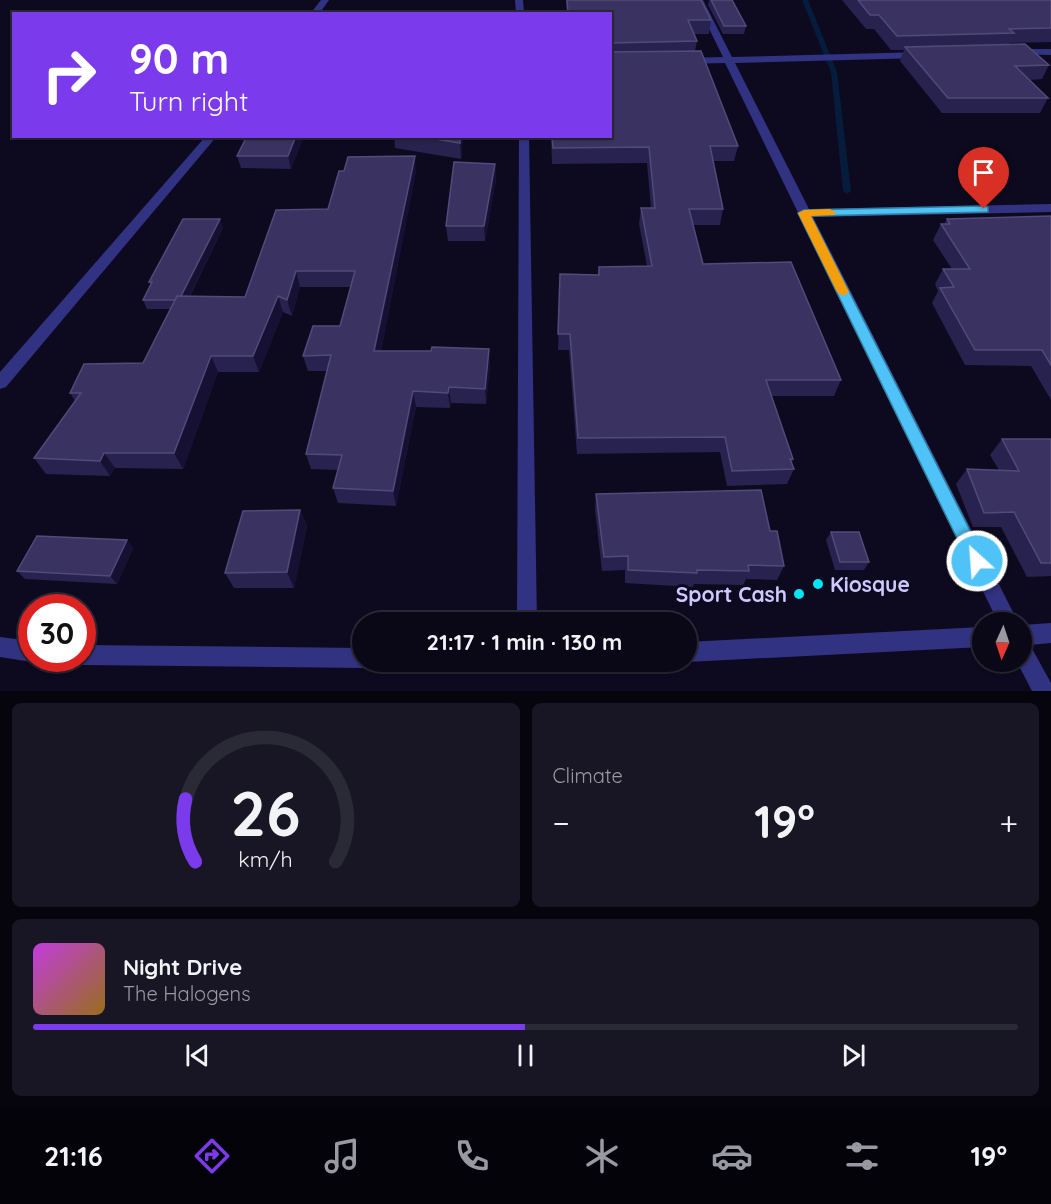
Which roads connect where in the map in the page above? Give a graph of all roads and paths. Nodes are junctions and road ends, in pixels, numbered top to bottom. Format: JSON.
{"nodes":[{"id":1,"x":325,"y":0,"type":"edge"},
{"id":2,"x":699,"y":0,"type":"edge"},
{"id":3,"x":316,"y":12,"type":"edge"},
{"id":4,"x":1051,"y":52,"type":"edge"},
{"id":5,"x":1003,"y":53,"type":"edge"},
{"id":6,"x":931,"y":55,"type":"edge"},
{"id":7,"x":728,"y":60,"type":"junction"},
{"id":8,"x":669,"y":61,"type":"edge"},
{"id":9,"x":210,"y":138,"type":"edge"},
{"id":10,"x":524,"y":138,"type":"edge"},
{"id":11,"x":1051,"y":208,"type":"edge"},
{"id":12,"x":804,"y":213,"type":"junction"},
{"id":13,"x":0,"y":383,"type":"edge"},
{"id":14,"x":527,"y":612,"type":"edge"},
{"id":15,"x":1003,"y":612,"type":"edge"},
{"id":16,"x":1051,"y":633,"type":"edge"},
{"id":17,"x":1032,"y":634,"type":"edge"},
{"id":18,"x":972,"y":638,"type":"edge"},
{"id":19,"x":0,"y":648,"type":"edge"},
{"id":20,"x":18,"y":650,"type":"edge"},
{"id":21,"x":697,"y":651,"type":"edge"},
{"id":22,"x":96,"y":655,"type":"edge"},
{"id":23,"x":352,"y":658,"type":"edge"},
{"id":24,"x":1032,"y":670,"type":"edge"},
{"id":25,"x":1043,"y":691,"type":"edge"}],
"edges":[{"from":1,"to":3,"type":"street"},
{"from":2,"to":7,"type":"street"},
{"from":4,"to":5,"type":"street"},
{"from":6,"to":7,"type":"street"},
{"from":7,"to":8,"type":"street"},
{"from":7,"to":12,"type":"street"},
{"from":9,"to":13,"type":"street"},
{"from":10,"to":14,"type":"street"},
{"from":11,"to":12,"type":"street"},
{"from":12,"to":15,"type":"street"},
{"from":16,"to":17,"type":"street"},
{"from":18,"to":21,"type":"street"},
{"from":19,"to":20,"type":"street"},
{"from":22,"to":23,"type":"street"},
{"from":24,"to":25,"type":"street"}]}
